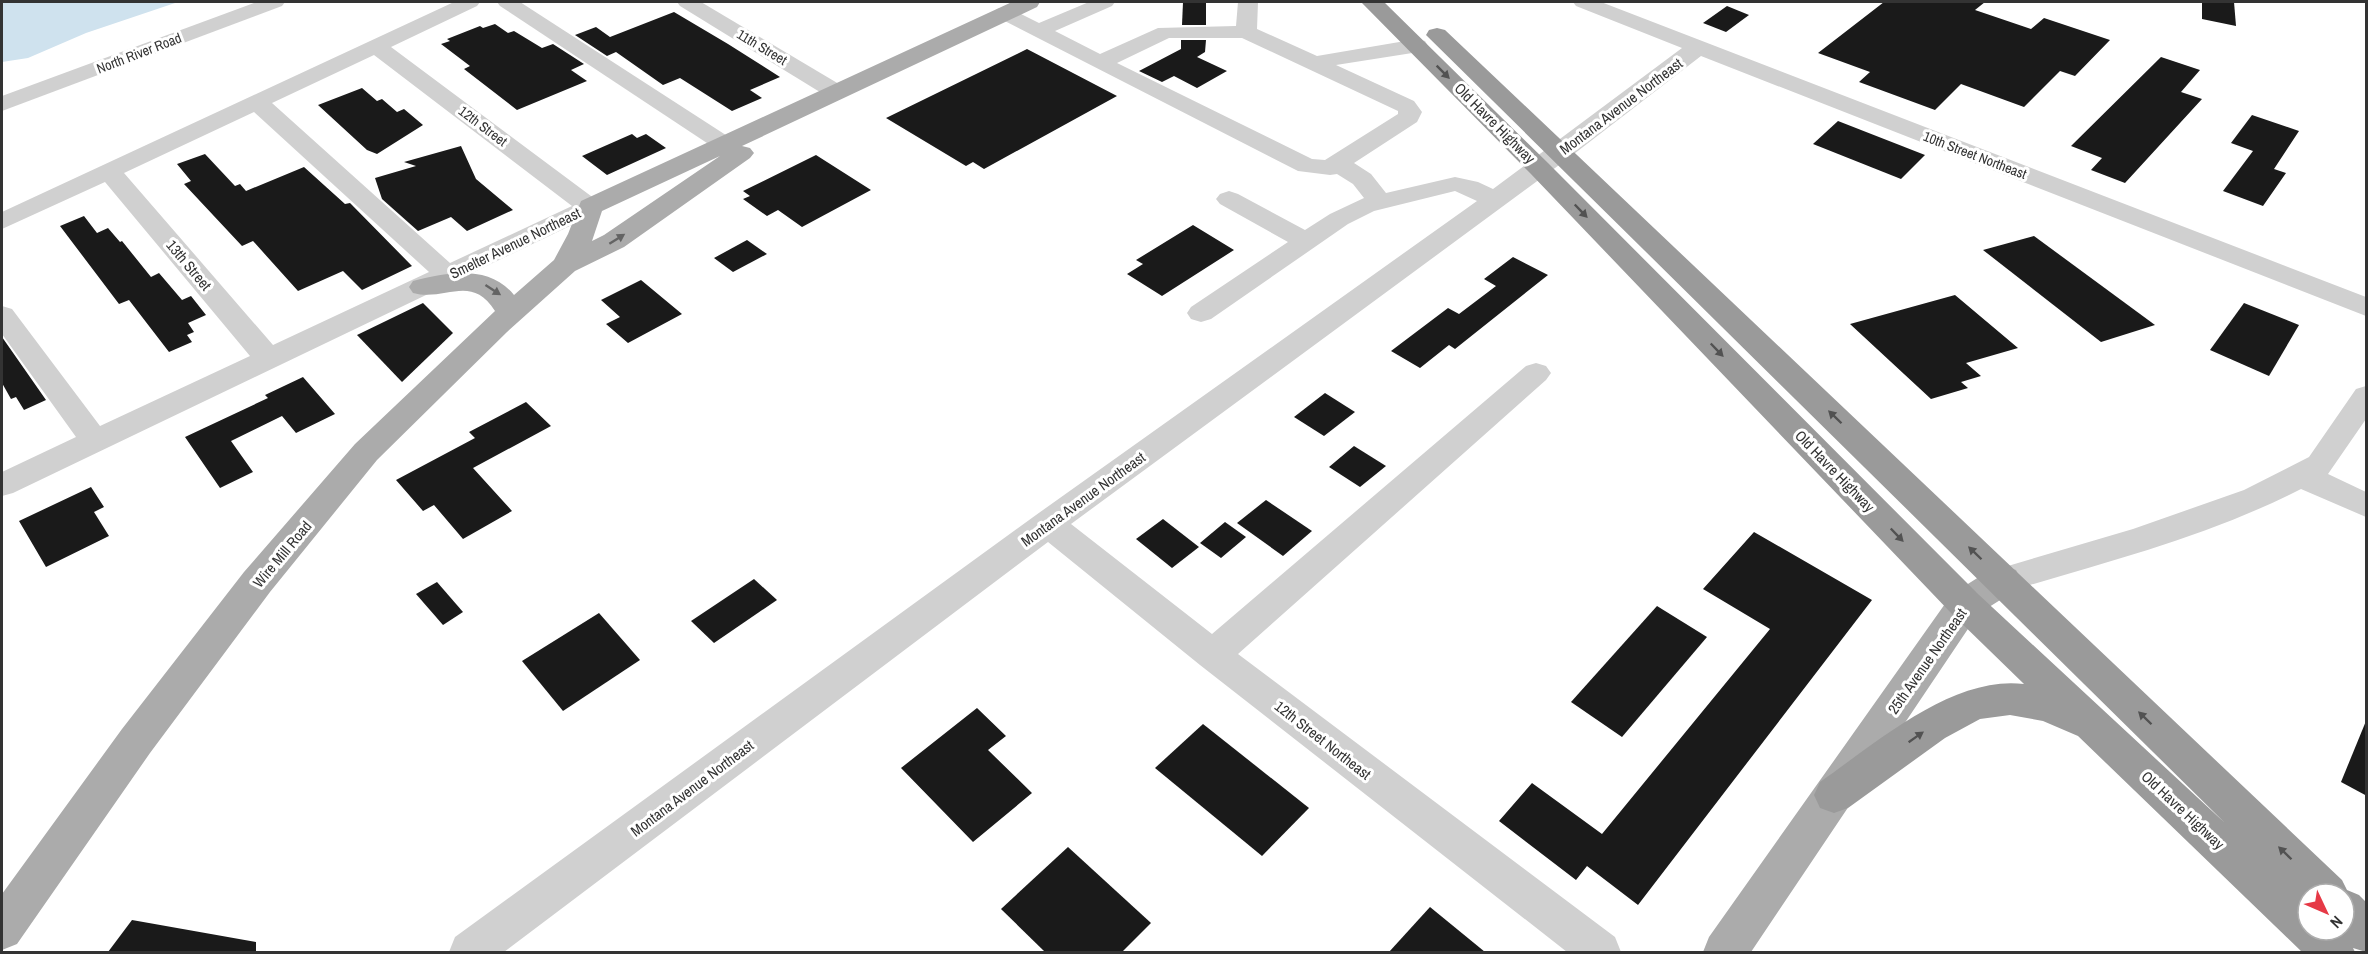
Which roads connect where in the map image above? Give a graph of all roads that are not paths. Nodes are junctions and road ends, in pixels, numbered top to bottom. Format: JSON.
{"nodes":[{"id":1,"x":275,"y":2,"type":"edge"},
{"id":2,"x":470,"y":2,"type":"edge"},
{"id":3,"x":507,"y":2,"type":"edge"},
{"id":4,"x":687,"y":2,"type":"edge"},
{"id":5,"x":1104,"y":2,"type":"edge"},
{"id":6,"x":1248,"y":2,"type":"edge"},
{"id":7,"x":1372,"y":2,"type":"edge"},
{"id":8,"x":1402,"y":2,"type":"edge"},
{"id":9,"x":1583,"y":2,"type":"edge"},
{"id":10,"x":1019,"y":5,"type":"edge"},
{"id":11,"x":1038,"y":31,"type":"junction"},
{"id":12,"x":1246,"y":32,"type":"junction"},
{"id":13,"x":375,"y":46,"type":"junction"},
{"id":14,"x":1417,"y":46,"type":"junction"},
{"id":15,"x":1698,"y":47,"type":"junction"},
{"id":16,"x":1100,"y":63,"type":"junction"},
{"id":17,"x":1318,"y":65,"type":"junction"},
{"id":18,"x":836,"y":92,"type":"junction"},
{"id":19,"x":256,"y":101,"type":"junction"},
{"id":20,"x":2,"y":104,"type":"edge"},
{"id":21,"x":724,"y":144,"type":"junction"},
{"id":22,"x":1550,"y":160,"type":"junction"},
{"id":23,"x":1337,"y":163,"type":"junction"},
{"id":24,"x":108,"y":170,"type":"junction"},
{"id":25,"x":1229,"y":199,"type":"dead end"},
{"id":26,"x":1495,"y":200,"type":"junction"},
{"id":27,"x":1380,"y":202,"type":"junction"},
{"id":28,"x":590,"y":207,"type":"junction"},
{"id":29,"x":2,"y":221,"type":"edge"},
{"id":30,"x":1306,"y":241,"type":"junction"},
{"id":31,"x":565,"y":265,"type":"junction"},
{"id":32,"x":436,"y":281,"type":"junction"},
{"id":33,"x":2367,"y":308,"type":"edge"},
{"id":34,"x":511,"y":313,"type":"junction"},
{"id":35,"x":1201,"y":313,"type":"dead end"},
{"id":36,"x":2,"y":315,"type":"edge"},
{"id":37,"x":269,"y":360,"type":"junction"},
{"id":38,"x":1536,"y":373,"type":"dead end"},
{"id":39,"x":2367,"y":396,"type":"edge"},
{"id":40,"x":95,"y":441,"type":"junction"},
{"id":41,"x":2300,"y":475,"type":"junction"},
{"id":42,"x":2,"y":485,"type":"edge"},
{"id":43,"x":2367,"y":505,"type":"edge"},
{"id":44,"x":1048,"y":524,"type":"junction"},
{"id":45,"x":2003,"y":580,"type":"junction"},
{"id":46,"x":1965,"y":604,"type":"junction"},
{"id":47,"x":1213,"y":656,"type":"junction"},
{"id":48,"x":2099,"y":731,"type":"junction"},
{"id":49,"x":1834,"y":795,"type":"junction"},
{"id":50,"x":2315,"y":882,"type":"edge"},
{"id":51,"x":2296,"y":917,"type":"edge"},
{"id":52,"x":2356,"y":921,"type":"edge"},
{"id":53,"x":2,"y":929,"type":"edge"},
{"id":54,"x":2367,"y":932,"type":"edge"},
{"id":55,"x":470,"y":952,"type":"edge"},
{"id":56,"x":1600,"y":952,"type":"edge"},
{"id":57,"x":1725,"y":952,"type":"edge"}],
"edges":[{"from":1,"to":20,"type":"street","name":"North River Road"},
{"from":2,"to":13,"type":"street"},
{"from":3,"to":21,"type":"street"},
{"from":4,"to":18,"type":"street","name":"11th Street"},
{"from":5,"to":11,"type":"street"},
{"from":6,"to":12,"type":"street"},
{"from":7,"to":14,"type":"highway","name":"Old Havre Highway"},
{"from":8,"to":22,"type":"highway","name":"Old Havre Highway"},
{"from":9,"to":15,"type":"street","name":"10th Street Northeast"},
{"from":10,"to":11,"type":"street"},
{"from":10,"to":18,"type":"main road","name":"Smelter Avenue Northeast"},
{"from":11,"to":16,"type":"street"},
{"from":12,"to":16,"type":"street"},
{"from":12,"to":17,"type":"street"},
{"from":13,"to":19,"type":"street"},
{"from":13,"to":28,"type":"street","name":"12th Street"},
{"from":14,"to":17,"type":"street"},
{"from":14,"to":22,"type":"highway","name":"Old Havre Highway","one_way":true},
{"from":15,"to":22,"type":"street","name":"Montana Avenue Northeast"},
{"from":15,"to":33,"type":"street","name":"10th Street Northeast"},
{"from":16,"to":23,"type":"street"},
{"from":17,"to":23,"type":"street"},
{"from":18,"to":21,"type":"main road","name":"Smelter Avenue Northeast"},
{"from":31,"to":18,"type":"main road","one_way":true},
{"from":19,"to":24,"type":"street"},
{"from":19,"to":32,"type":"street"},
{"from":21,"to":28,"type":"main road","name":"Smelter Avenue Northeast"},
{"from":22,"to":26,"type":"street","name":"Montana Avenue Northeast"},
{"from":45,"to":22,"type":"highway","name":"Old Havre Highway","one_way":true},
{"from":22,"to":46,"type":"highway","name":"Old Havre Highway","one_way":true},
{"from":23,"to":27,"type":"street"},
{"from":24,"to":29,"type":"street"},
{"from":24,"to":37,"type":"street","name":"13th Street"},
{"from":25,"to":30,"type":"street"},
{"from":26,"to":27,"type":"street"},
{"from":26,"to":44,"type":"street","name":"Montana Avenue Northeast"},
{"from":27,"to":30,"type":"street"},
{"from":28,"to":31,"type":"main road","name":"Wire Mill Road"},
{"from":28,"to":32,"type":"street","name":"Smelter Avenue Northeast"},
{"from":30,"to":35,"type":"street"},
{"from":31,"to":34,"type":"main road","name":"Wire Mill Road"},
{"from":32,"to":34,"type":"main road","one_way":true},
{"from":32,"to":37,"type":"street","name":"Smelter Avenue Northeast"},
{"from":34,"to":53,"type":"main road","name":"Wire Mill Road"},
{"from":36,"to":40,"type":"street"},
{"from":37,"to":40,"type":"street","name":"Smelter Avenue Northeast"},
{"from":38,"to":47,"type":"street"},
{"from":39,"to":41,"type":"street","name":"25th Avenue Northeast"},
{"from":40,"to":42,"type":"street","name":"Smelter Avenue Northeast"},
{"from":41,"to":43,"type":"street"},
{"from":41,"to":45,"type":"street","name":"25th Avenue Northeast"},
{"from":44,"to":47,"type":"street","name":"12th Street Northeast"},
{"from":44,"to":55,"type":"street","name":"Montana Avenue Northeast"},
{"from":45,"to":46,"type":"main road","name":"25th Avenue Northeast"},
{"from":50,"to":45,"type":"highway","name":"Old Havre Highway","one_way":true},
{"from":46,"to":48,"type":"highway","name":"Old Havre Highway"},
{"from":46,"to":49,"type":"main road","name":"25th Avenue Northeast"},
{"from":47,"to":56,"type":"street","name":"12th Street Northeast"},
{"from":49,"to":48,"type":"highway","one_way":true},
{"from":48,"to":51,"type":"highway","name":"Old Havre Highway"},
{"from":49,"to":57,"type":"main road","name":"25th Avenue Northeast"},
{"from":52,"to":54,"type":"highway"}]}
